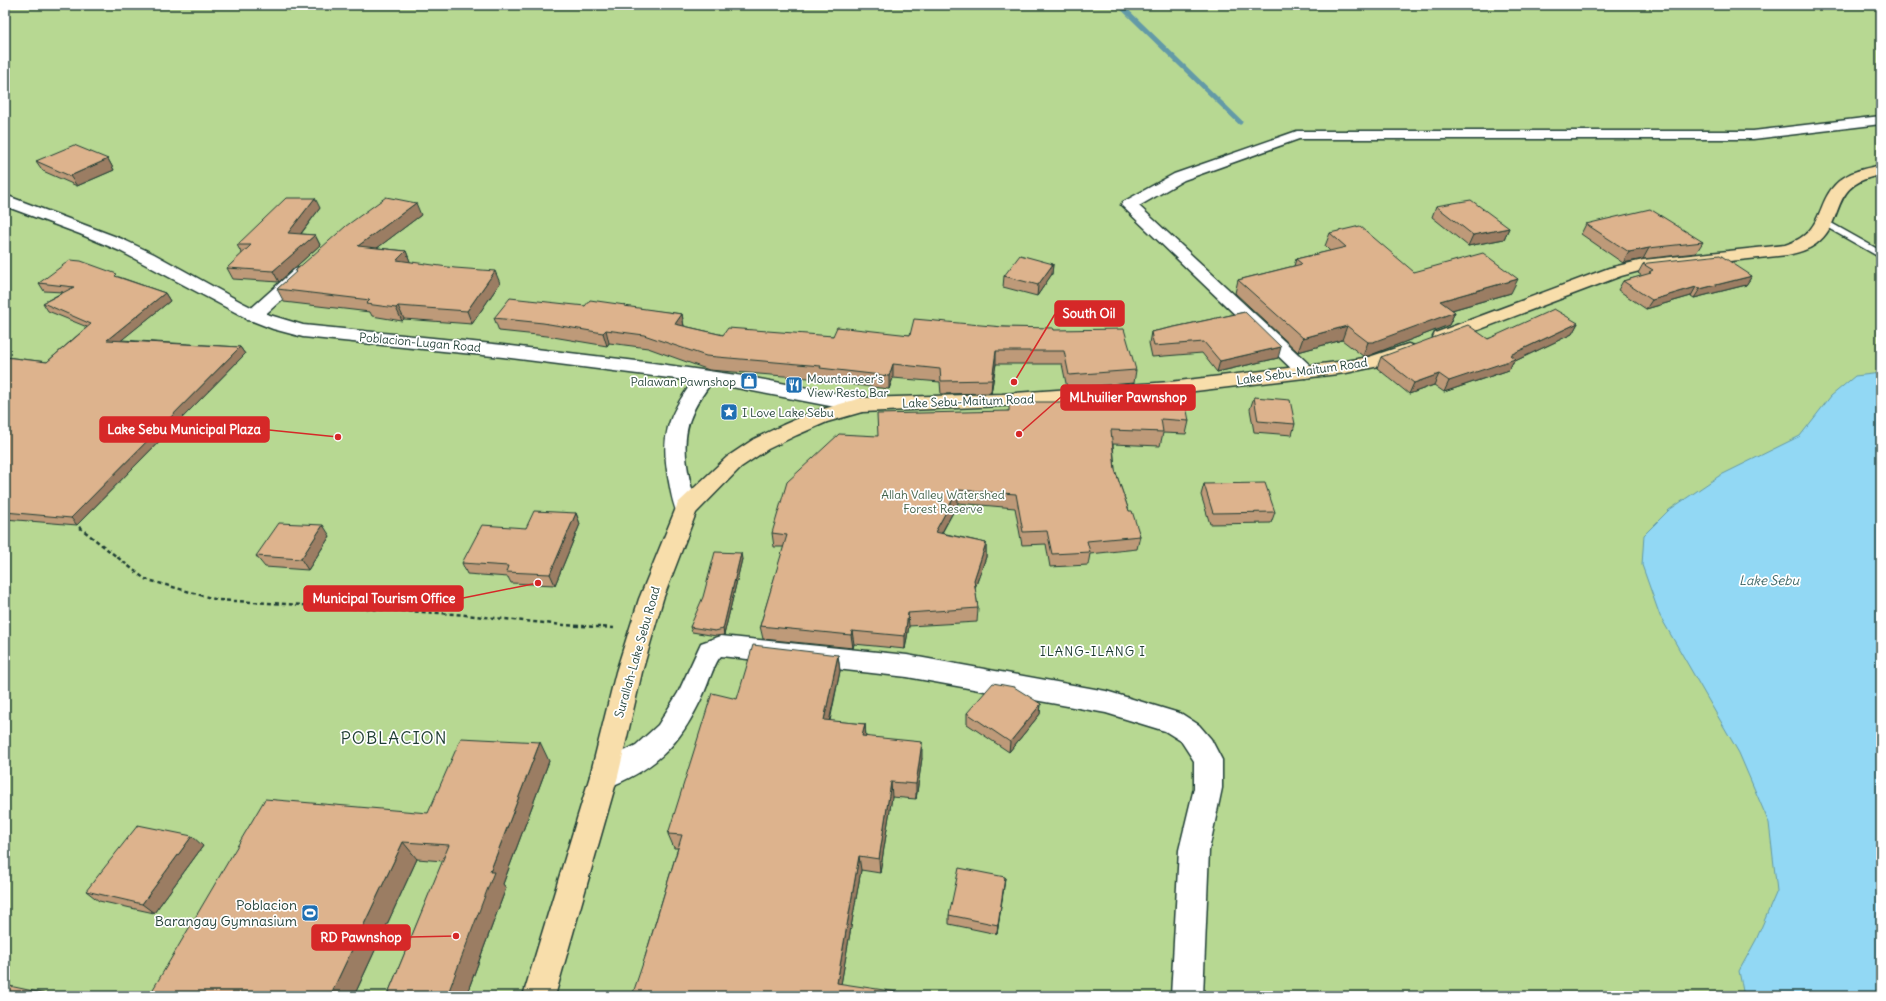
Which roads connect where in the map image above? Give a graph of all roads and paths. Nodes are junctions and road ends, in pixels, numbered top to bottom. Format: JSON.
{"nodes":[{"id":1,"x":1881,"y":120,"type":"edge"},
{"id":2,"x":1881,"y":170,"type":"edge"},
{"id":3,"x":5,"y":200,"type":"edge"},
{"id":4,"x":1824,"y":222,"type":"junction"},
{"id":5,"x":1881,"y":255,"type":"edge"},
{"id":6,"x":312,"y":264,"type":"edge"},
{"id":7,"x":253,"y":316,"type":"junction"},
{"id":8,"x":1306,"y":372,"type":"junction"},
{"id":9,"x":704,"y":376,"type":"junction"},
{"id":10,"x":861,"y":405,"type":"junction"},
{"id":11,"x":686,"y":510,"type":"junction"},
{"id":12,"x":79,"y":527,"type":"dead end"},
{"id":13,"x":642,"y":630,"type":"junction"},
{"id":14,"x":604,"y":776,"type":"junction"},
{"id":15,"x":539,"y":996,"type":"edge"},
{"id":16,"x":1188,"y":996,"type":"edge"}],
"edges":[{"from":1,"to":8,"type":"street"},
{"from":2,"to":4,"type":"main road","name":"Lake Sebu-Maitum Road"},
{"from":3,"to":7,"type":"street","name":"Poblacion-Lugan Road"},
{"from":4,"to":5,"type":"lane"},
{"from":4,"to":8,"type":"main road","name":"Lake Sebu-Maitum Road"},
{"from":6,"to":7,"type":"street"},
{"from":7,"to":9,"type":"street","name":"Poblacion-Lugan Road"},
{"from":8,"to":10,"type":"main road","name":"Lake Sebu-Maitum Road"},
{"from":9,"to":10,"type":"street","name":"Poblacion-Lugan Road"},
{"from":9,"to":11,"type":"street"},
{"from":10,"to":11,"type":"main road","name":"Surallah-Lake Sebu Road"},
{"from":11,"to":13,"type":"main road","name":"Surallah-Lake Sebu Road"},
{"from":12,"to":13,"type":"path"},
{"from":13,"to":14,"type":"main road","name":"Surallah-Lake Sebu Road"},
{"from":14,"to":15,"type":"main road","name":"Surallah-Lake Sebu Road"},
{"from":14,"to":16,"type":"street"}]}
